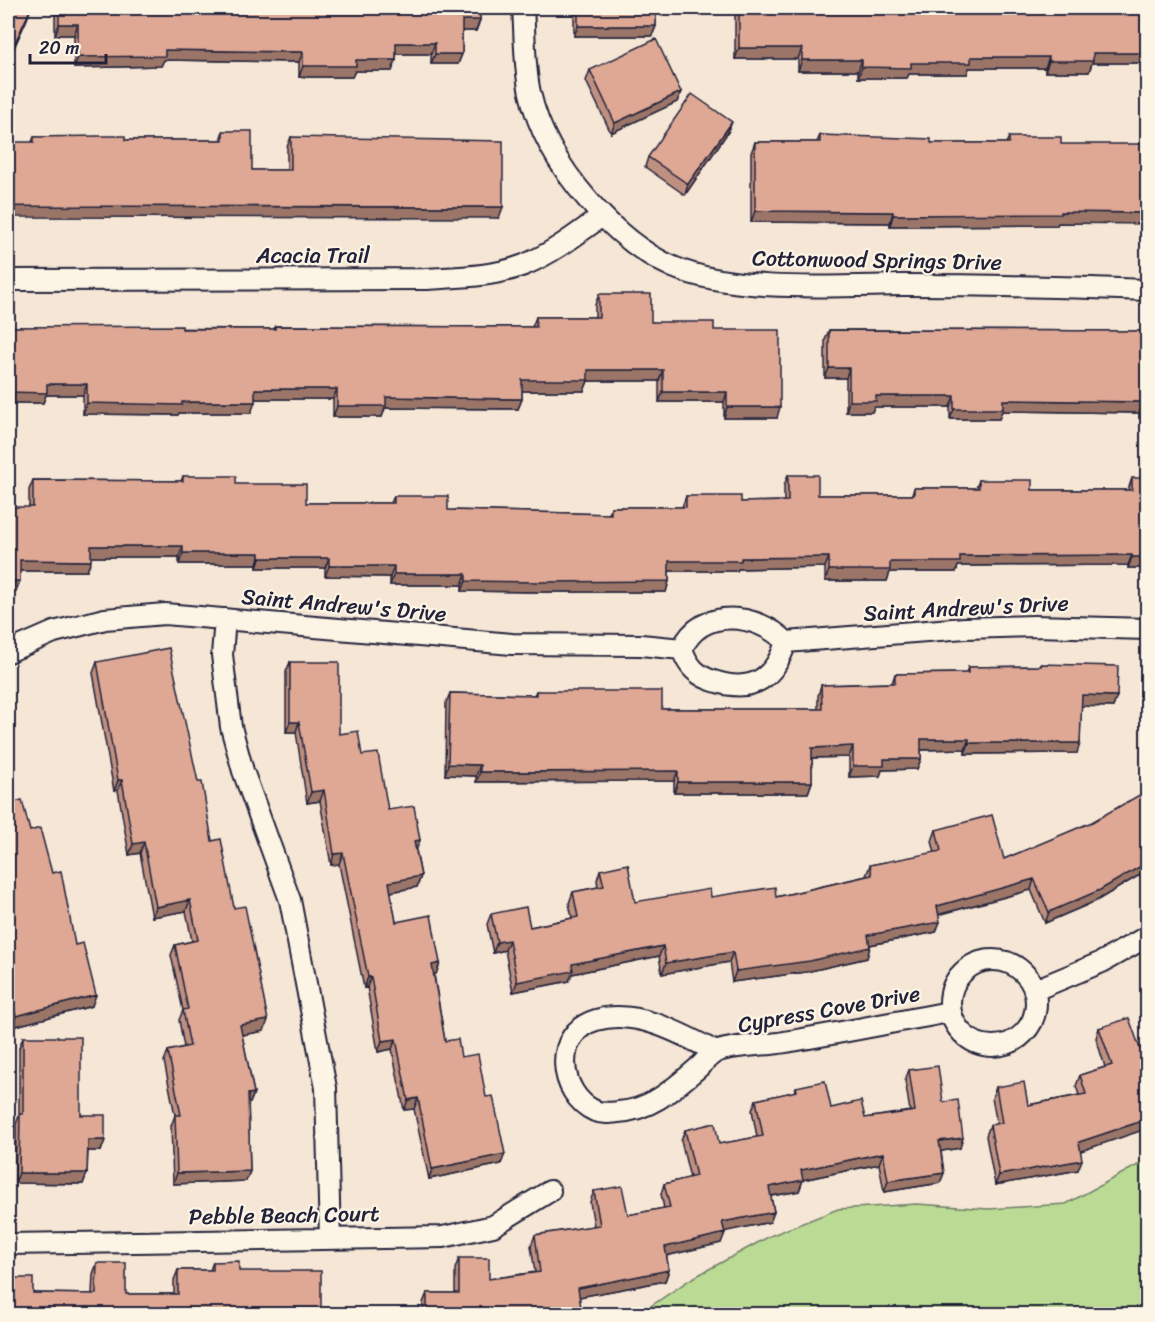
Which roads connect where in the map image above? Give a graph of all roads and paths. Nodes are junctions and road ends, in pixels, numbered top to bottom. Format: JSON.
{"nodes":[{"id":1,"x":523,"y":8,"type":"edge"},
{"id":2,"x":602,"y":216,"type":"junction"},
{"id":3,"x":8,"y":280,"type":"edge"},
{"id":4,"x":1148,"y":290,"type":"edge"},
{"id":5,"x":225,"y":619,"type":"junction"},
{"id":6,"x":1148,"y":629,"type":"edge"},
{"id":7,"x":786,"y":642,"type":"junction"},
{"id":8,"x":682,"y":649,"type":"junction"},
{"id":9,"x":8,"y":652,"type":"edge"},
{"id":10,"x":1148,"y":936,"type":"edge"},
{"id":11,"x":1035,"y":990,"type":"junction"},
{"id":12,"x":950,"y":1012,"type":"junction"},
{"id":13,"x":716,"y":1052,"type":"junction"},
{"id":14,"x":550,"y":1191,"type":"dead end"},
{"id":15,"x":330,"y":1239,"type":"junction"},
{"id":16,"x":8,"y":1244,"type":"edge"}],
"edges":[{"from":1,"to":2,"type":"street","name":"Cottonwood Springs Drive"},
{"from":2,"to":3,"type":"street","name":"Acacia Trail"},
{"from":2,"to":4,"type":"street","name":"Cottonwood Springs Drive"},
{"from":5,"to":8,"type":"street","name":"Saint Andrew's Drive"},
{"from":5,"to":9,"type":"street","name":"Saint Andrew's Drive"},
{"from":5,"to":15,"type":"street"},
{"from":6,"to":7,"type":"street","name":"Saint Andrew's Drive"},
{"from":7,"to":8,"type":"street"},
{"from":7,"to":8,"type":"street"},
{"from":10,"to":11,"type":"street"},
{"from":11,"to":12,"type":"street","name":"Cypress Cove Drive"},
{"from":11,"to":12,"type":"street","name":"Cypress Cove Drive"},
{"from":12,"to":13,"type":"street","name":"Cypress Cove Drive"},
{"from":13,"to":13,"type":"street","name":"Cypress Cove Drive"},
{"from":14,"to":15,"type":"street","name":"Pebble Beach Court"},
{"from":15,"to":16,"type":"street","name":"Pebble Beach Court"}]}
